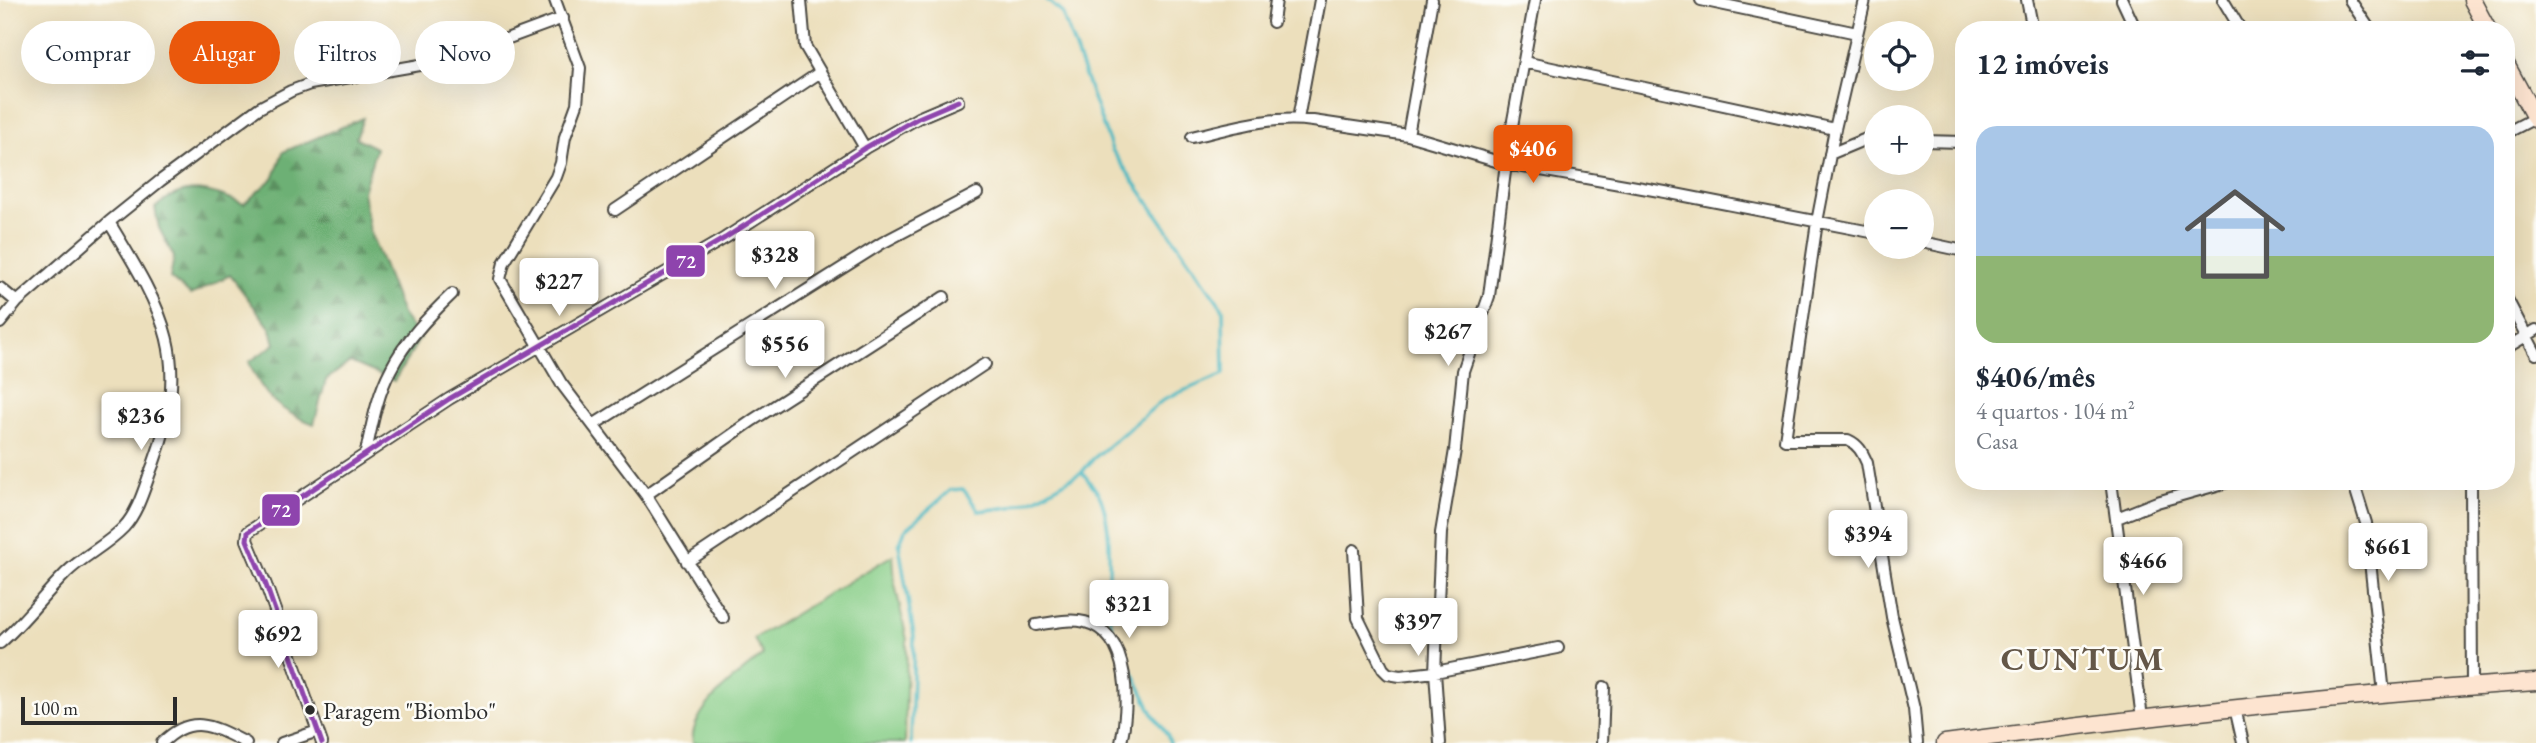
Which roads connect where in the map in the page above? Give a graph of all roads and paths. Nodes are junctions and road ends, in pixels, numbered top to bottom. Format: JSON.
{"nodes":[{"id":1,"x":555,"y":0,"type":"edge"},
{"id":2,"x":801,"y":0,"type":"edge"},
{"id":3,"x":1276,"y":0,"type":"edge"},
{"id":4,"x":1320,"y":0,"type":"edge"},
{"id":5,"x":1432,"y":0,"type":"edge"},
{"id":6,"x":1535,"y":0,"type":"edge"},
{"id":7,"x":1701,"y":0,"type":"edge"},
{"id":8,"x":1866,"y":0,"type":"edge"},
{"id":9,"x":2027,"y":0,"type":"edge"},
{"id":10,"x":2122,"y":0,"type":"edge"},
{"id":11,"x":2223,"y":0,"type":"edge"},
{"id":12,"x":2350,"y":0,"type":"edge"},
{"id":13,"x":2472,"y":0,"type":"edge"},
{"id":14,"x":563,"y":18,"type":"junction"},
{"id":15,"x":2031,"y":21,"type":"edge"},
{"id":16,"x":2132,"y":21,"type":"edge"},
{"id":17,"x":2236,"y":21,"type":"edge"},
{"id":18,"x":2364,"y":21,"type":"edge"},
{"id":19,"x":2483,"y":21,"type":"edge"},
{"id":20,"x":1273,"y":22,"type":"dead end"},
{"id":21,"x":1857,"y":33,"type":"junction"},
{"id":22,"x":1524,"y":62,"type":"junction"},
{"id":23,"x":819,"y":73,"type":"junction"},
{"id":24,"x":2515,"y":80,"type":"edge"},
{"id":25,"x":958,"y":101,"type":"dead end"},
{"id":26,"x":2534,"y":114,"type":"edge"},
{"id":27,"x":1298,"y":119,"type":"junction"},
{"id":28,"x":2515,"y":127,"type":"edge"},
{"id":29,"x":1835,"y":129,"type":"junction"},
{"id":30,"x":1408,"y":135,"type":"junction"},
{"id":31,"x":1192,"y":137,"type":"dead end"},
{"id":32,"x":1864,"y":140,"type":"edge"},
{"id":33,"x":1934,"y":141,"type":"edge"},
{"id":34,"x":1955,"y":142,"type":"edge"},
{"id":35,"x":865,"y":148,"type":"junction"},
{"id":36,"x":1830,"y":154,"type":"junction"},
{"id":37,"x":1506,"y":164,"type":"junction"},
{"id":38,"x":977,"y":193,"type":"dead end"},
{"id":39,"x":615,"y":210,"type":"dead end"},
{"id":40,"x":109,"y":222,"type":"junction"},
{"id":41,"x":1817,"y":222,"type":"junction"},
{"id":42,"x":1864,"y":231,"type":"edge"},
{"id":43,"x":1934,"y":245,"type":"edge"},
{"id":44,"x":1955,"y":249,"type":"edge"},
{"id":45,"x":0,"y":288,"type":"edge"},
{"id":46,"x":452,"y":294,"type":"dead end"},
{"id":47,"x":944,"y":297,"type":"dead end"},
{"id":48,"x":17,"y":302,"type":"junction"},
{"id":49,"x":2515,"y":316,"type":"edge"},
{"id":50,"x":0,"y":323,"type":"edge"},
{"id":51,"x":2536,"y":330,"type":"edge"},
{"id":52,"x":2525,"y":337,"type":"junction"},
{"id":53,"x":2515,"y":343,"type":"edge"},
{"id":54,"x":539,"y":348,"type":"junction"},
{"id":55,"x":2536,"y":354,"type":"edge"},
{"id":56,"x":985,"y":364,"type":"dead end"},
{"id":57,"x":593,"y":425,"type":"junction"},
{"id":58,"x":366,"y":452,"type":"junction"},
{"id":59,"x":2112,"y":490,"type":"edge"},
{"id":60,"x":2199,"y":490,"type":"edge"},
{"id":61,"x":2356,"y":490,"type":"edge"},
{"id":62,"x":2471,"y":490,"type":"edge"},
{"id":63,"x":646,"y":495,"type":"junction"},
{"id":64,"x":2116,"y":518,"type":"junction"},
{"id":65,"x":1354,"y":550,"type":"dead end"},
{"id":66,"x":687,"y":562,"type":"junction"},
{"id":67,"x":723,"y":618,"type":"dead end"},
{"id":68,"x":1036,"y":625,"type":"dead end"},
{"id":69,"x":0,"y":643,"type":"edge"},
{"id":70,"x":1558,"y":648,"type":"dead end"},
{"id":71,"x":1435,"y":671,"type":"junction"},
{"id":72,"x":2536,"y":682,"type":"edge"},
{"id":73,"x":2472,"y":686,"type":"junction"},
{"id":74,"x":1604,"y":687,"type":"dead end"},
{"id":75,"x":2384,"y":694,"type":"junction"},
{"id":76,"x":2235,"y":708,"type":"junction"},
{"id":77,"x":2142,"y":718,"type":"junction"},
{"id":78,"x":318,"y":731,"type":"junction"},
{"id":79,"x":2054,"y":736,"type":"edge"},
{"id":80,"x":162,"y":743,"type":"edge"},
{"id":81,"x":246,"y":743,"type":"edge"},
{"id":82,"x":282,"y":743,"type":"edge"},
{"id":83,"x":323,"y":743,"type":"edge"},
{"id":84,"x":1121,"y":743,"type":"edge"},
{"id":85,"x":1440,"y":743,"type":"edge"},
{"id":86,"x":1602,"y":743,"type":"edge"},
{"id":87,"x":1917,"y":743,"type":"edge"},
{"id":88,"x":1945,"y":743,"type":"edge"},
{"id":89,"x":2242,"y":743,"type":"edge"}],
"edges":[{"from":1,"to":14,"type":"street"},
{"from":2,"to":23,"type":"street"},
{"from":3,"to":20,"type":"street"},
{"from":4,"to":27,"type":"street"},
{"from":5,"to":30,"type":"street"},
{"from":6,"to":22,"type":"street"},
{"from":7,"to":21,"type":"street"},
{"from":8,"to":21,"type":"street"},
{"from":9,"to":15,"type":"street"},
{"from":10,"to":16,"type":"street"},
{"from":11,"to":17,"type":"street"},
{"from":12,"to":18,"type":"street"},
{"from":13,"to":19,"type":"main road"},
{"from":14,"to":40,"type":"street"},
{"from":14,"to":54,"type":"street"},
{"from":21,"to":29,"type":"street"},
{"from":22,"to":29,"type":"street"},
{"from":22,"to":37,"type":"street"},
{"from":23,"to":35,"type":"street"},
{"from":23,"to":39,"type":"street"},
{"from":24,"to":26,"type":"main road"},
{"from":25,"to":35,"type":"street"},
{"from":26,"to":28,"type":"street"},
{"from":27,"to":30,"type":"street"},
{"from":27,"to":31,"type":"street"},
{"from":29,"to":36,"type":"street"},
{"from":30,"to":37,"type":"street"},
{"from":32,"to":36,"type":"street"},
{"from":33,"to":34,"type":"street"},
{"from":35,"to":54,"type":"street"},
{"from":36,"to":41,"type":"street"},
{"from":37,"to":41,"type":"street"},
{"from":37,"to":71,"type":"street"},
{"from":38,"to":57,"type":"street"},
{"from":40,"to":48,"type":"street"},
{"from":40,"to":69,"type":"street"},
{"from":41,"to":42,"type":"street"},
{"from":41,"to":87,"type":"street"},
{"from":43,"to":44,"type":"street"},
{"from":45,"to":48,"type":"street"},
{"from":46,"to":58,"type":"street"},
{"from":47,"to":63,"type":"street"},
{"from":48,"to":50,"type":"street"},
{"from":49,"to":52,"type":"street"},
{"from":51,"to":52,"type":"street"},
{"from":52,"to":53,"type":"street"},
{"from":52,"to":55,"type":"street"},
{"from":54,"to":57,"type":"street"},
{"from":54,"to":58,"type":"street"},
{"from":56,"to":66,"type":"street"},
{"from":57,"to":63,"type":"street"},
{"from":58,"to":78,"type":"street"},
{"from":59,"to":64,"type":"street"},
{"from":60,"to":64,"type":"street"},
{"from":61,"to":75,"type":"street"},
{"from":62,"to":73,"type":"street"},
{"from":63,"to":66,"type":"street"},
{"from":64,"to":77,"type":"street"},
{"from":65,"to":71,"type":"street"},
{"from":66,"to":67,"type":"street"},
{"from":68,"to":84,"type":"street"},
{"from":70,"to":71,"type":"street"},
{"from":71,"to":85,"type":"street"},
{"from":72,"to":73,"type":"main road"},
{"from":73,"to":75,"type":"main road"},
{"from":74,"to":86,"type":"street"},
{"from":75,"to":76,"type":"main road"},
{"from":76,"to":77,"type":"main road"},
{"from":76,"to":89,"type":"street"},
{"from":77,"to":79,"type":"main road"},
{"from":78,"to":82,"type":"street"},
{"from":78,"to":83,"type":"street"},
{"from":79,"to":88,"type":"main road"},
{"from":80,"to":81,"type":"street"}]}
